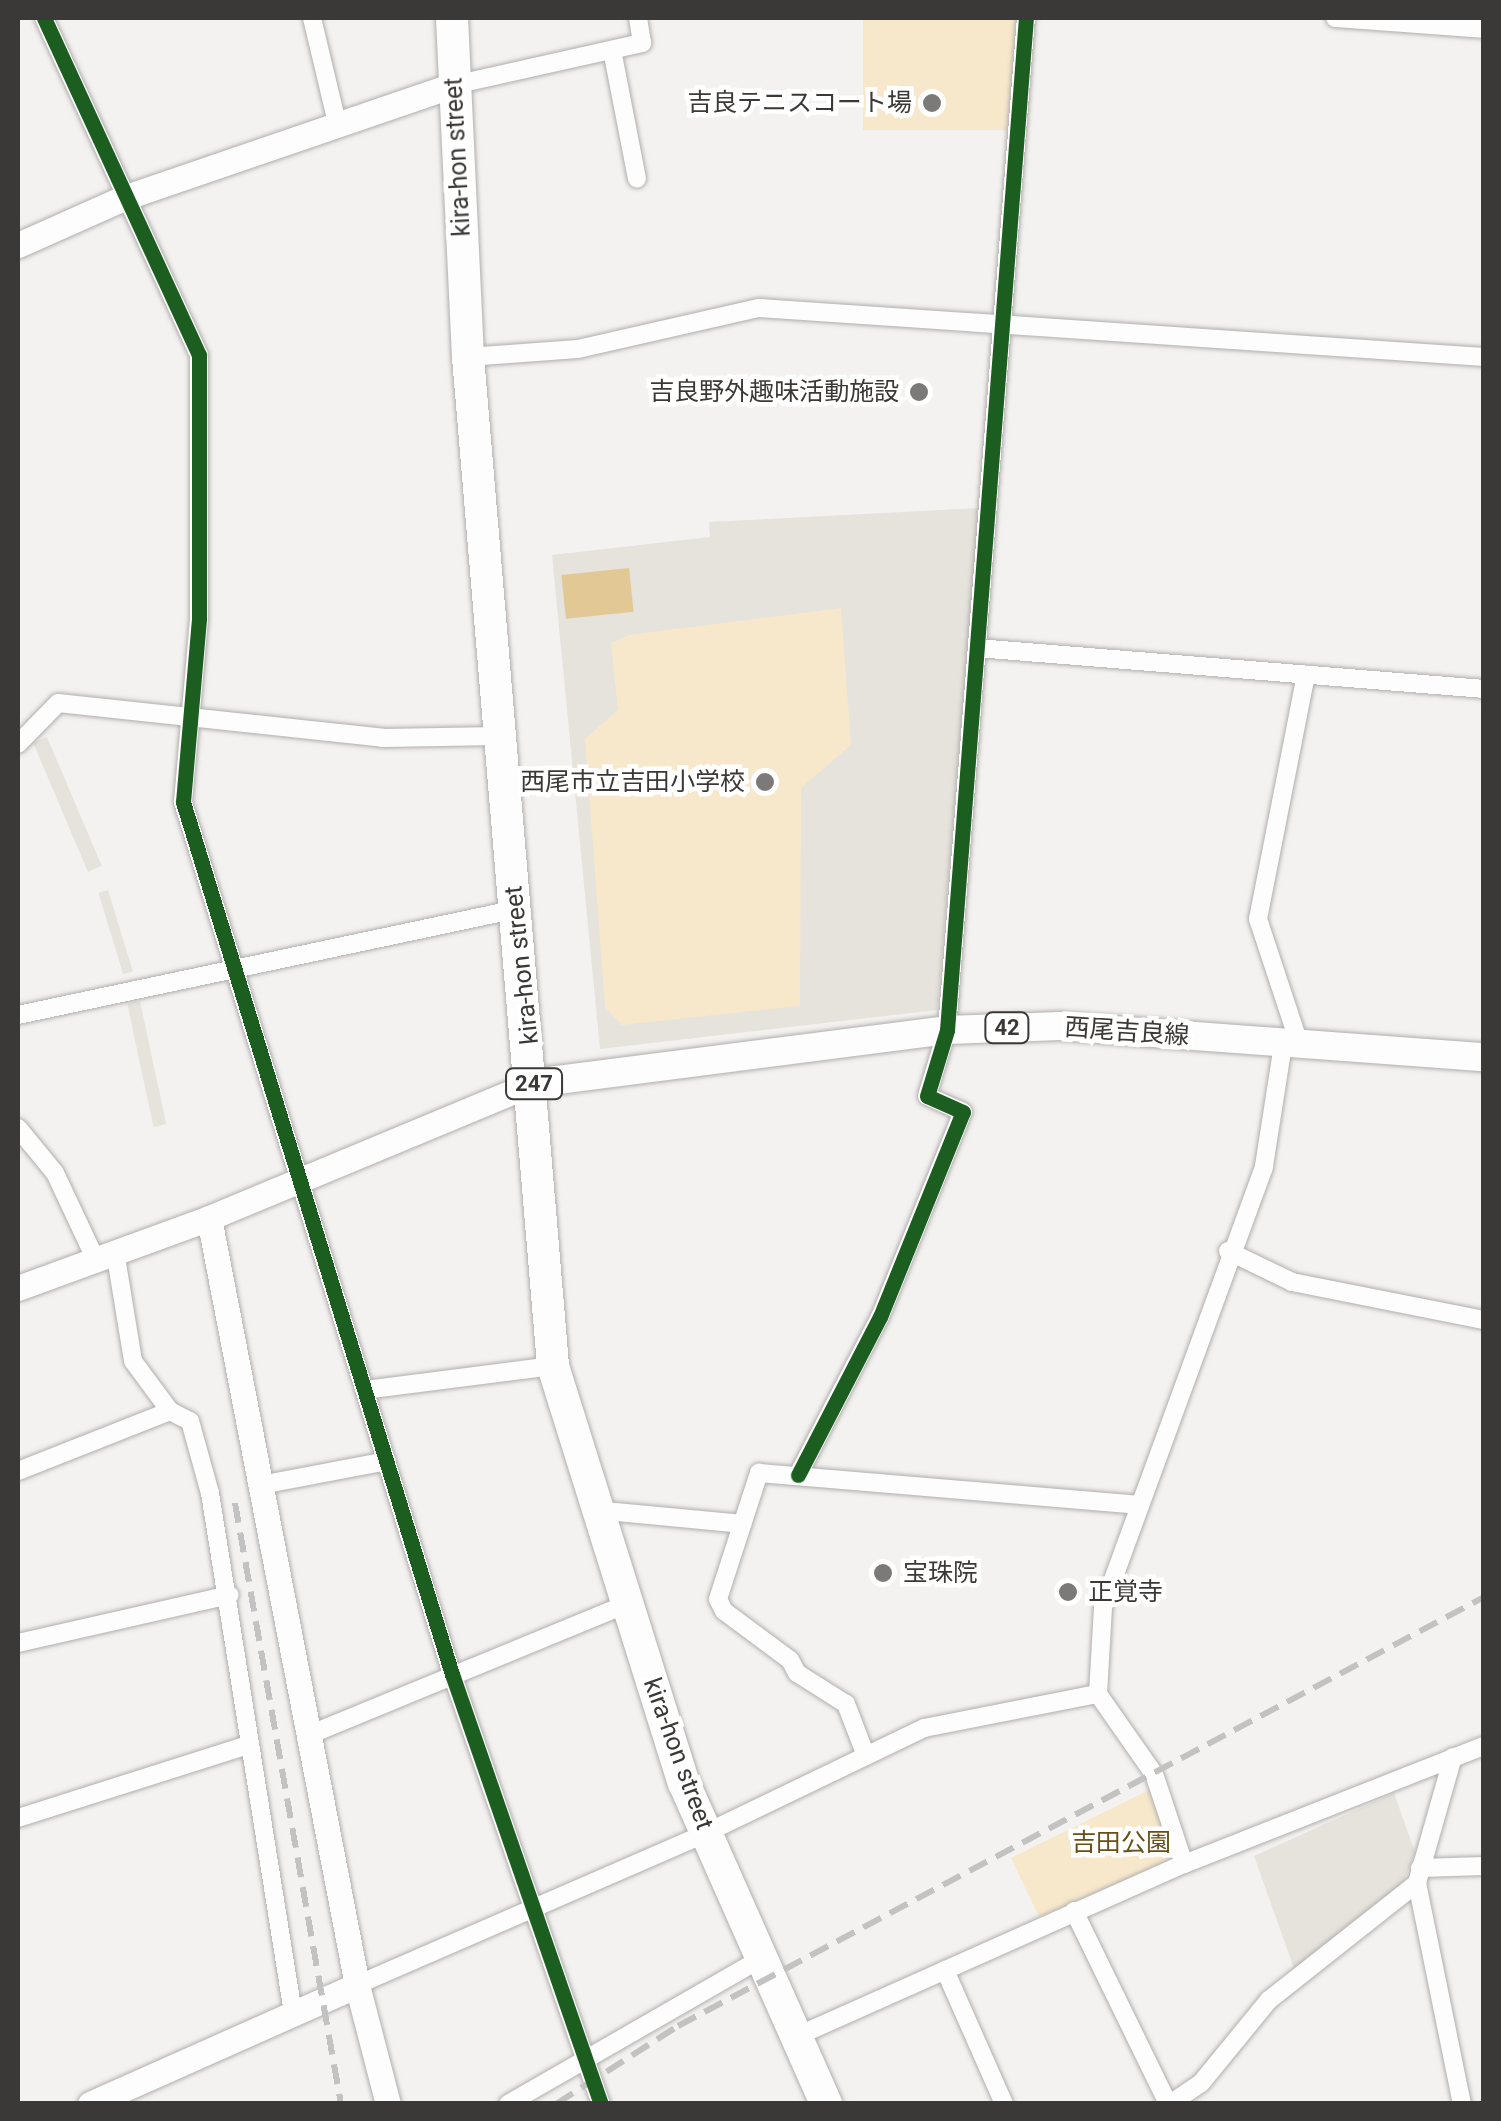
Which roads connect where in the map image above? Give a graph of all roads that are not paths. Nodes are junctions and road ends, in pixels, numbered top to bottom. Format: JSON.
{"nodes":[{"id":1,"x":44,"y":18,"type":"edge"},
{"id":2,"x":312,"y":18,"type":"edge"},
{"id":3,"x":452,"y":18,"type":"edge"},
{"id":4,"x":638,"y":18,"type":"edge"},
{"id":5,"x":1026,"y":18,"type":"edge"},
{"id":6,"x":1335,"y":18,"type":"edge"},
{"id":7,"x":1484,"y":30,"type":"edge"},
{"id":8,"x":612,"y":50,"type":"junction"},
{"id":9,"x":454,"y":85,"type":"junction"},
{"id":10,"x":338,"y":127,"type":"junction"},
{"id":11,"x":637,"y":179,"type":"dead end"},
{"id":12,"x":126,"y":197,"type":"junction"},
{"id":13,"x":18,"y":245,"type":"edge"},
{"id":14,"x":1004,"y":320,"type":"junction"},
{"id":15,"x":468,"y":357,"type":"junction"},
{"id":16,"x":1484,"y":357,"type":"edge"},
{"id":17,"x":978,"y":648,"type":"junction"},
{"id":18,"x":1306,"y":675,"type":"junction"},
{"id":19,"x":1484,"y":689,"type":"edge"},
{"id":20,"x":188,"y":717,"type":"junction"},
{"id":21,"x":498,"y":736,"type":"junction"},
{"id":22,"x":18,"y":744,"type":"edge"},
{"id":23,"x":517,"y":908,"type":"junction"},
{"id":24,"x":235,"y":966,"type":"junction"},
{"id":25,"x":18,"y":1015,"type":"edge"},
{"id":26,"x":947,"y":1030,"type":"junction"},
{"id":27,"x":1291,"y":1045,"type":"junction"},
{"id":28,"x":1484,"y":1057,"type":"edge"},
{"id":29,"x":534,"y":1083,"type":"junction"},
{"id":30,"x":18,"y":1128,"type":"edge"},
{"id":31,"x":300,"y":1181,"type":"junction"},
{"id":32,"x":209,"y":1218,"type":"junction"},
{"id":33,"x":1228,"y":1251,"type":"junction"},
{"id":34,"x":105,"y":1255,"type":"junction"},
{"id":35,"x":18,"y":1288,"type":"edge"},
{"id":36,"x":1482,"y":1315,"type":"edge"},
{"id":37,"x":553,"y":1366,"type":"junction"},
{"id":38,"x":365,"y":1390,"type":"junction"},
{"id":39,"x":170,"y":1412,"type":"junction"},
{"id":40,"x":388,"y":1461,"type":"junction"},
{"id":41,"x":18,"y":1471,"type":"edge"},
{"id":42,"x":798,"y":1476,"type":"junction"},
{"id":43,"x":261,"y":1485,"type":"junction"},
{"id":44,"x":1138,"y":1505,"type":"junction"},
{"id":45,"x":595,"y":1510,"type":"junction"},
{"id":46,"x":742,"y":1524,"type":"junction"},
{"id":47,"x":230,"y":1595,"type":"junction"},
{"id":48,"x":625,"y":1605,"type":"junction"},
{"id":49,"x":18,"y":1643,"type":"edge"},
{"id":50,"x":452,"y":1674,"type":"junction"},
{"id":51,"x":1098,"y":1694,"type":"junction"},
{"id":52,"x":309,"y":1734,"type":"junction"},
{"id":53,"x":248,"y":1745,"type":"junction"},
{"id":54,"x":1484,"y":1746,"type":"edge"},
{"id":55,"x":866,"y":1756,"type":"junction"},
{"id":56,"x":1453,"y":1758,"type":"junction"},
{"id":57,"x":18,"y":1818,"type":"edge"},
{"id":58,"x":706,"y":1833,"type":"junction"},
{"id":59,"x":1184,"y":1864,"type":"junction"},
{"id":60,"x":1484,"y":1866,"type":"edge"},
{"id":61,"x":1419,"y":1875,"type":"junction"},
{"id":62,"x":532,"y":1910,"type":"junction"},
{"id":63,"x":1074,"y":1911,"type":"junction"},
{"id":64,"x":758,"y":1960,"type":"junction"},
{"id":65,"x":945,"y":1970,"type":"junction"},
{"id":66,"x":357,"y":1985,"type":"junction"},
{"id":67,"x":293,"y":2013,"type":"junction"},
{"id":68,"x":795,"y":2037,"type":"junction"},
{"id":69,"x":586,"y":2060,"type":"junction"},
{"id":70,"x":90,"y":2104,"type":"edge"},
{"id":71,"x":388,"y":2104,"type":"edge"},
{"id":72,"x":508,"y":2104,"type":"edge"},
{"id":73,"x":601,"y":2104,"type":"edge"},
{"id":74,"x":826,"y":2104,"type":"edge"},
{"id":75,"x":1004,"y":2104,"type":"edge"},
{"id":76,"x":1169,"y":2104,"type":"edge"},
{"id":77,"x":1462,"y":2104,"type":"edge"}],
"edges":[{"from":1,"to":12,"type":"street"},
{"from":2,"to":10,"type":"street"},
{"from":3,"to":9,"type":"highway","name":"kira-hon street","number":"247"},
{"from":4,"to":8,"type":"street"},
{"from":5,"to":14,"type":"street"},
{"from":6,"to":7,"type":"street"},
{"from":8,"to":9,"type":"street"},
{"from":8,"to":11,"type":"street"},
{"from":9,"to":10,"type":"street"},
{"from":9,"to":15,"type":"highway","name":"kira-hon street","number":"247"},
{"from":10,"to":12,"type":"street"},
{"from":12,"to":13,"type":"street"},
{"from":12,"to":20,"type":"street"},
{"from":14,"to":15,"type":"street"},
{"from":14,"to":16,"type":"street"},
{"from":14,"to":17,"type":"street"},
{"from":15,"to":21,"type":"highway","name":"kira-hon street","number":"247"},
{"from":17,"to":18,"type":"street"},
{"from":17,"to":26,"type":"street"},
{"from":18,"to":19,"type":"street"},
{"from":18,"to":27,"type":"street"},
{"from":20,"to":21,"type":"street"},
{"from":20,"to":22,"type":"street"},
{"from":20,"to":24,"type":"street"},
{"from":21,"to":23,"type":"highway","name":"kira-hon street","number":"247"},
{"from":23,"to":24,"type":"street"},
{"from":23,"to":29,"type":"highway","name":"kira-hon street","number":"247"},
{"from":24,"to":25,"type":"street"},
{"from":24,"to":31,"type":"street"},
{"from":26,"to":27,"type":"main road","name":"西尾吉良線","number":"42"},
{"from":26,"to":29,"type":"main road","name":"西尾吉良線","number":"42"},
{"from":26,"to":42,"type":"street"},
{"from":27,"to":28,"type":"main road","name":"西尾吉良線","number":"42"},
{"from":27,"to":33,"type":"street"},
{"from":29,"to":31,"type":"street"},
{"from":29,"to":37,"type":"highway","name":"kira-hon street","number":"247"},
{"from":30,"to":34,"type":"street"},
{"from":31,"to":32,"type":"street"},
{"from":31,"to":38,"type":"street"},
{"from":32,"to":34,"type":"street"},
{"from":32,"to":43,"type":"street"},
{"from":33,"to":36,"type":"street"},
{"from":33,"to":44,"type":"street"},
{"from":34,"to":35,"type":"street"},
{"from":34,"to":39,"type":"street"},
{"from":37,"to":38,"type":"street"},
{"from":37,"to":45,"type":"highway","name":"kira-hon street","number":"247"},
{"from":38,"to":40,"type":"street"},
{"from":39,"to":41,"type":"street"},
{"from":39,"to":47,"type":"street"},
{"from":40,"to":43,"type":"street"},
{"from":40,"to":50,"type":"street"},
{"from":42,"to":44,"type":"street"},
{"from":42,"to":46,"type":"street"},
{"from":43,"to":52,"type":"street"},
{"from":44,"to":51,"type":"street"},
{"from":45,"to":46,"type":"street"},
{"from":45,"to":48,"type":"highway","name":"kira-hon street","number":"247"},
{"from":46,"to":55,"type":"street"},
{"from":47,"to":49,"type":"street"},
{"from":47,"to":53,"type":"street"},
{"from":48,"to":50,"type":"street"},
{"from":48,"to":58,"type":"highway","name":"kira-hon street","number":"247"},
{"from":50,"to":52,"type":"street"},
{"from":50,"to":62,"type":"street"},
{"from":51,"to":55,"type":"street"},
{"from":51,"to":59,"type":"street"},
{"from":52,"to":66,"type":"street"},
{"from":53,"to":57,"type":"street"},
{"from":53,"to":67,"type":"street"},
{"from":54,"to":56,"type":"street"},
{"from":55,"to":58,"type":"street"},
{"from":56,"to":59,"type":"street"},
{"from":56,"to":61,"type":"street"},
{"from":58,"to":62,"type":"street"},
{"from":58,"to":64,"type":"highway","name":"kira-hon street","number":"247"},
{"from":59,"to":63,"type":"street"},
{"from":60,"to":61,"type":"street"},
{"from":61,"to":76,"type":"street"},
{"from":61,"to":77,"type":"street"},
{"from":62,"to":66,"type":"street"},
{"from":62,"to":69,"type":"street"},
{"from":63,"to":65,"type":"street"},
{"from":63,"to":76,"type":"street"},
{"from":64,"to":68,"type":"highway","name":"kira-hon street","number":"247"},
{"from":64,"to":69,"type":"street"},
{"from":65,"to":68,"type":"street"},
{"from":65,"to":75,"type":"street"},
{"from":66,"to":67,"type":"street"},
{"from":66,"to":71,"type":"street"},
{"from":67,"to":70,"type":"street"},
{"from":68,"to":74,"type":"highway","name":"kira-hon street","number":"247"},
{"from":69,"to":72,"type":"street"},
{"from":69,"to":73,"type":"street"}]}
